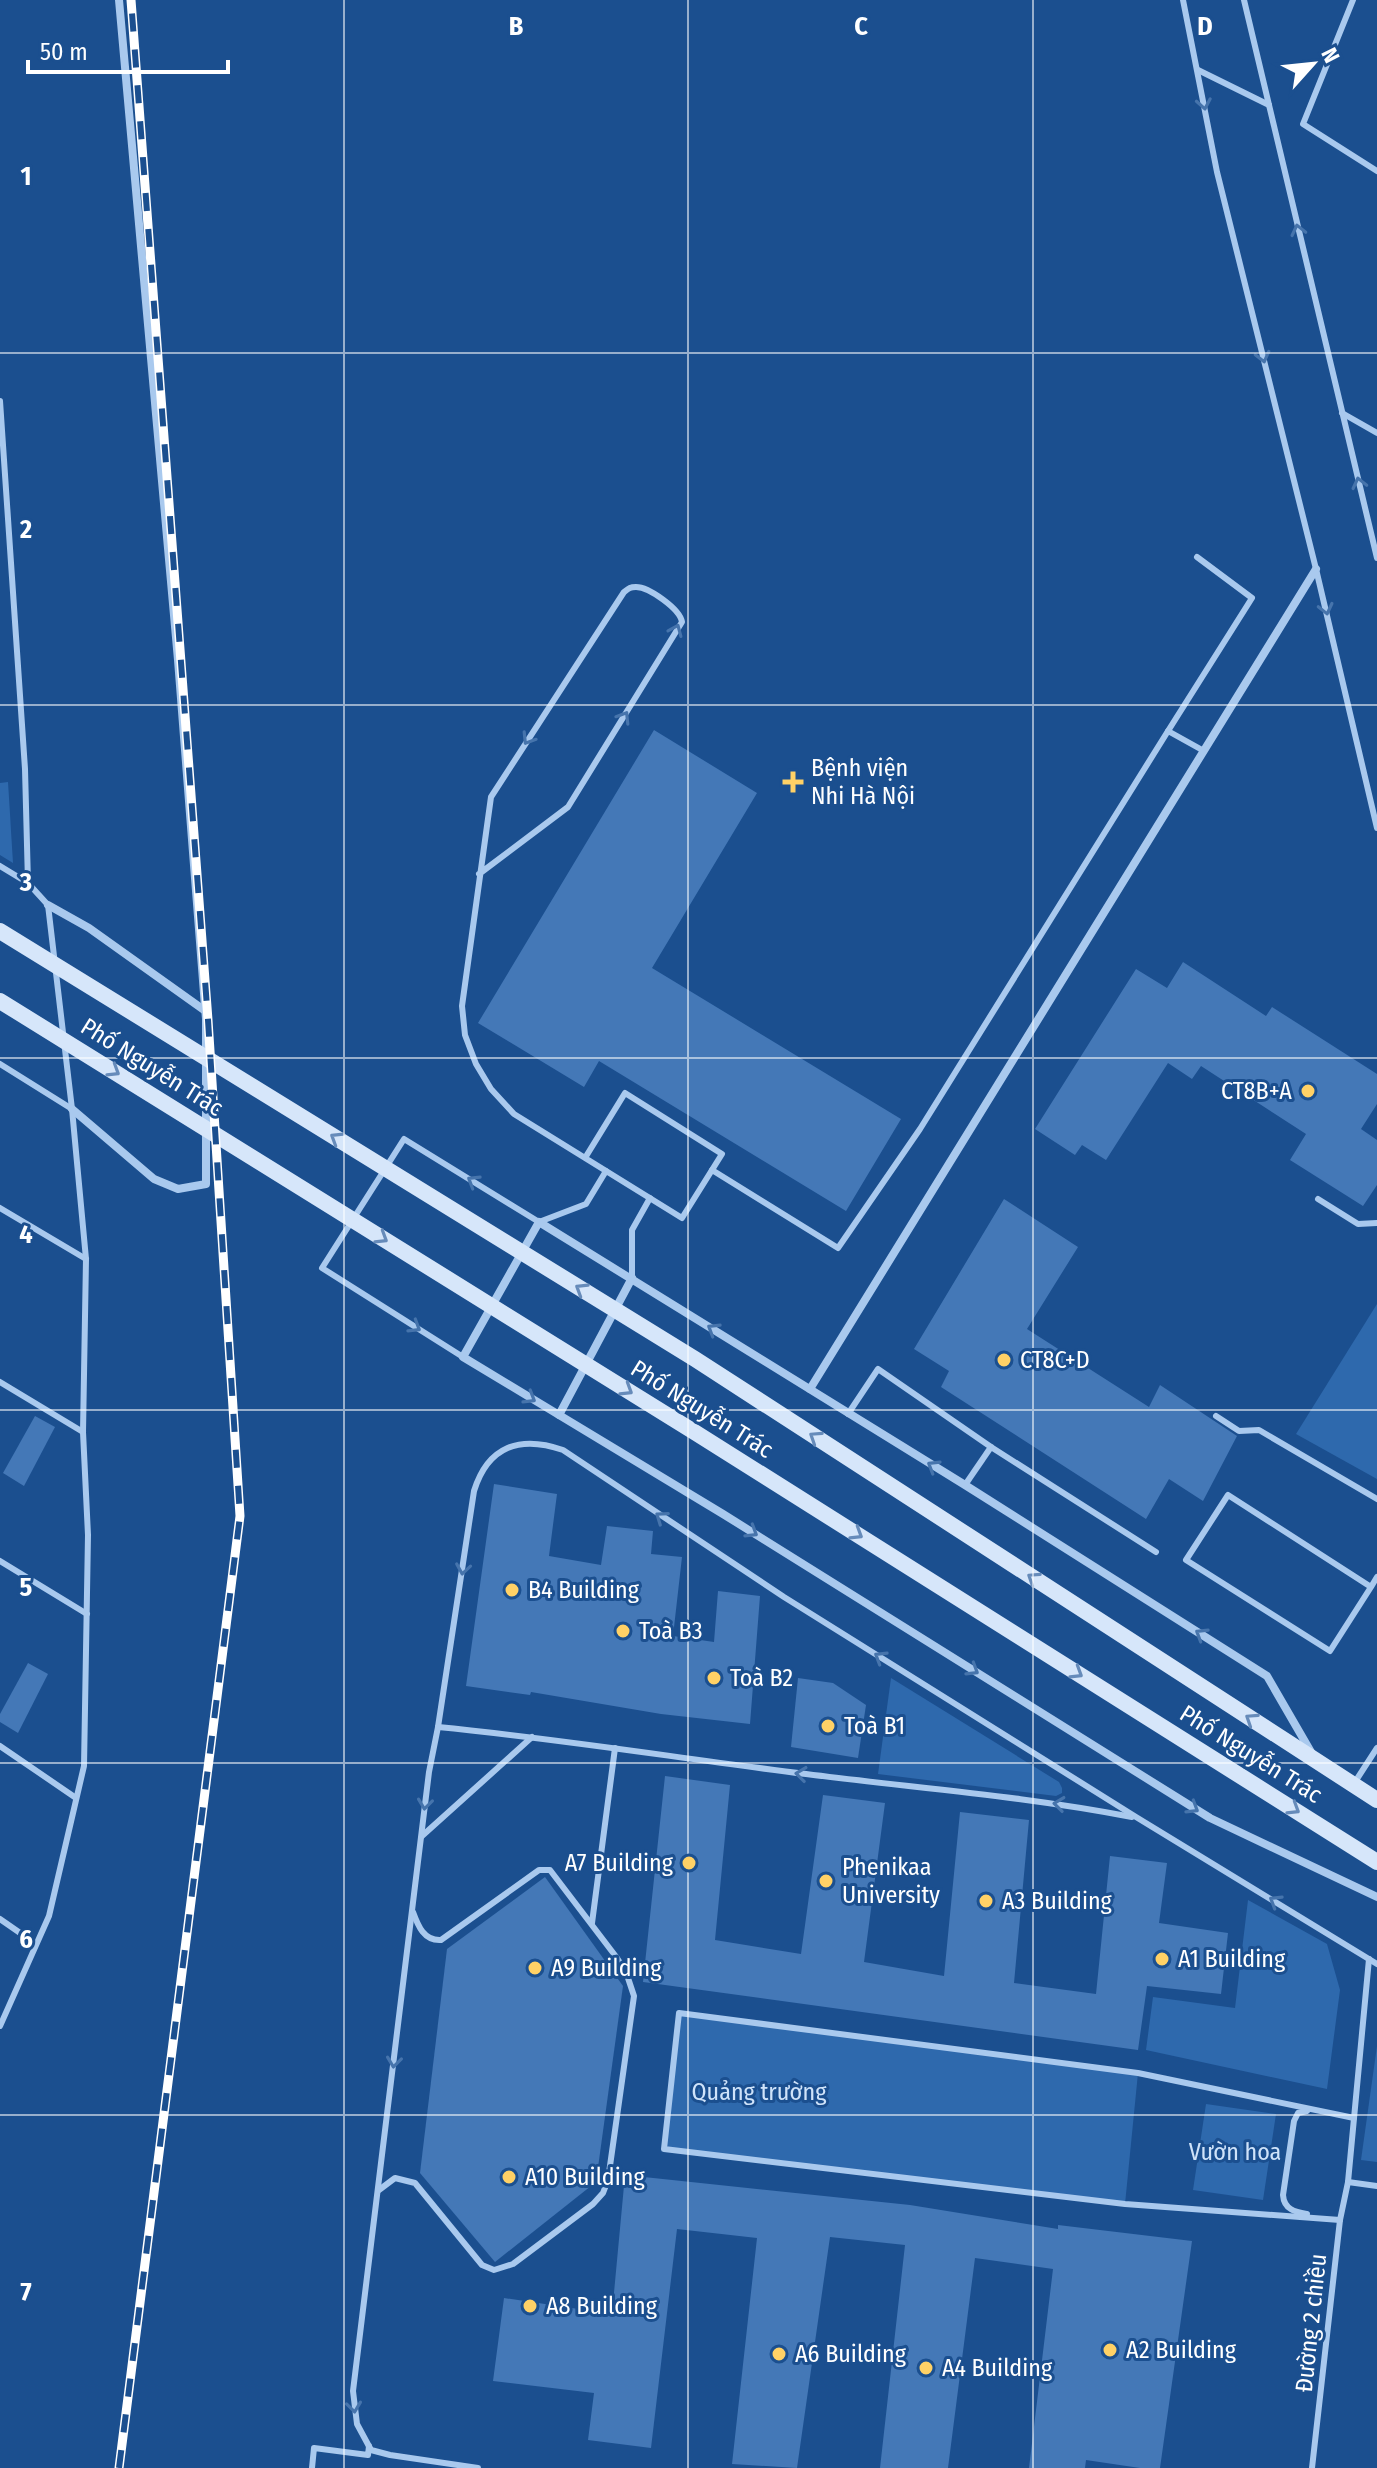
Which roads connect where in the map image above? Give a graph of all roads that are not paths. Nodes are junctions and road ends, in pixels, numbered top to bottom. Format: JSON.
{"nodes":[{"id":1,"x":119,"y":0,"type":"edge"},
{"id":2,"x":1183,"y":0,"type":"edge"},
{"id":3,"x":1244,"y":0,"type":"edge"},
{"id":4,"x":1353,"y":0,"type":"edge"},
{"id":5,"x":1198,"y":70,"type":"junction"},
{"id":6,"x":1269,"y":105,"type":"junction"},
{"id":7,"x":1377,"y":171,"type":"edge"},
{"id":8,"x":0,"y":401,"type":"edge"},
{"id":9,"x":1342,"y":413,"type":"junction"},
{"id":10,"x":1377,"y":433,"type":"edge"},
{"id":11,"x":1197,"y":557,"type":"dead end"},
{"id":12,"x":1377,"y":558,"type":"edge"},
{"id":13,"x":1316,"y":569,"type":"junction"},
{"id":14,"x":1168,"y":731,"type":"junction"},
{"id":15,"x":1204,"y":751,"type":"junction"},
{"id":16,"x":1377,"y":828,"type":"edge"},
{"id":17,"x":0,"y":866,"type":"edge"},
{"id":18,"x":479,"y":874,"type":"junction"},
{"id":19,"x":28,"y":883,"type":"junction"},
{"id":20,"x":48,"y":905,"type":"junction"},
{"id":21,"x":0,"y":931,"type":"edge"},
{"id":22,"x":0,"y":1001,"type":"edge"},
{"id":23,"x":204,"y":1010,"type":"junction"},
{"id":24,"x":0,"y":1064,"type":"edge"},
{"id":25,"x":72,"y":1109,"type":"junction"},
{"id":26,"x":585,"y":1158,"type":"junction"},
{"id":27,"x":712,"y":1170,"type":"junction"},
{"id":28,"x":606,"y":1171,"type":"junction"},
{"id":29,"x":650,"y":1198,"type":"junction"},
{"id":30,"x":1318,"y":1199,"type":"dead end"},
{"id":31,"x":0,"y":1208,"type":"edge"},
{"id":32,"x":539,"y":1222,"type":"junction"},
{"id":33,"x":1377,"y":1223,"type":"edge"},
{"id":34,"x":86,"y":1259,"type":"junction"},
{"id":35,"x":632,"y":1278,"type":"junction"},
{"id":36,"x":463,"y":1357,"type":"junction"},
{"id":37,"x":0,"y":1382,"type":"edge"},
{"id":38,"x":810,"y":1389,"type":"junction"},
{"id":39,"x":848,"y":1414,"type":"junction"},
{"id":40,"x":559,"y":1415,"type":"junction"},
{"id":41,"x":1216,"y":1416,"type":"dead end"},
{"id":42,"x":83,"y":1432,"type":"junction"},
{"id":43,"x":991,"y":1447,"type":"junction"},
{"id":44,"x":965,"y":1485,"type":"junction"},
{"id":45,"x":1377,"y":1499,"type":"edge"},
{"id":46,"x":1156,"y":1552,"type":"dead end"},
{"id":47,"x":0,"y":1561,"type":"edge"},
{"id":48,"x":1377,"y":1577,"type":"edge"},
{"id":49,"x":1371,"y":1587,"type":"junction"},
{"id":50,"x":87,"y":1614,"type":"junction"},
{"id":51,"x":438,"y":1727,"type":"junction"},
{"id":52,"x":532,"y":1737,"type":"junction"},
{"id":53,"x":0,"y":1746,"type":"edge"},
{"id":54,"x":615,"y":1748,"type":"junction"},
{"id":55,"x":1377,"y":1748,"type":"edge"},
{"id":56,"x":1317,"y":1762,"type":"junction"},
{"id":57,"x":1353,"y":1785,"type":"junction"},
{"id":58,"x":76,"y":1798,"type":"junction"},
{"id":59,"x":1377,"y":1800,"type":"edge"},
{"id":60,"x":1136,"y":1817,"type":"junction"},
{"id":61,"x":421,"y":1837,"type":"junction"},
{"id":62,"x":1377,"y":1862,"type":"edge"},
{"id":63,"x":1377,"y":1897,"type":"edge"},
{"id":64,"x":412,"y":1908,"type":"junction"},
{"id":65,"x":0,"y":1919,"type":"edge"},
{"id":66,"x":592,"y":1924,"type":"junction"},
{"id":67,"x":36,"y":1944,"type":"junction"},
{"id":68,"x":1369,"y":1959,"type":"junction"},
{"id":69,"x":1377,"y":1964,"type":"edge"},
{"id":70,"x":0,"y":2026,"type":"edge"},
{"id":71,"x":1354,"y":2118,"type":"junction"},
{"id":72,"x":1348,"y":2182,"type":"junction"},
{"id":73,"x":1377,"y":2186,"type":"edge"},
{"id":74,"x":379,"y":2190,"type":"junction"},
{"id":75,"x":1340,"y":2220,"type":"junction"},
{"id":76,"x":369,"y":2446,"type":"junction"},
{"id":77,"x":312,"y":2468,"type":"edge"},
{"id":78,"x":478,"y":2468,"type":"edge"},
{"id":79,"x":1312,"y":2468,"type":"edge"}],
"edges":[{"from":1,"to":23,"type":"street"},
{"from":2,"to":5,"type":"lane"},
{"from":3,"to":6,"type":"lane"},
{"from":4,"to":7,"type":"lane"},
{"from":5,"to":6,"type":"lane"},
{"from":5,"to":13,"type":"lane","one_way":true},
{"from":9,"to":6,"type":"lane","one_way":true},
{"from":8,"to":19,"type":"lane"},
{"from":9,"to":10,"type":"lane"},
{"from":12,"to":9,"type":"lane","one_way":true},
{"from":11,"to":14,"type":"lane"},
{"from":13,"to":15,"type":"street"},
{"from":13,"to":16,"type":"lane","one_way":true},
{"from":14,"to":15,"type":"lane"},
{"from":14,"to":27,"type":"lane"},
{"from":15,"to":38,"type":"street"},
{"from":17,"to":19,"type":"lane"},
{"from":18,"to":18,"type":"lane","one_way":true},
{"from":18,"to":26,"type":"lane"},
{"from":19,"to":20,"type":"lane"},
{"from":20,"to":23,"type":"street"},
{"from":20,"to":25,"type":"lane"},
{"from":56,"to":21,"type":"main road","name":"Phố Nguyễn Trác","one_way":true},
{"from":22,"to":62,"type":"main road","name":"Phố Nguyễn Trác","one_way":true},
{"from":23,"to":25,"type":"street"},
{"from":24,"to":25,"type":"lane"},
{"from":25,"to":34,"type":"lane"},
{"from":26,"to":27,"type":"lane"},
{"from":26,"to":28,"type":"lane"},
{"from":27,"to":29,"type":"lane"},
{"from":28,"to":29,"type":"lane"},
{"from":28,"to":32,"type":"lane"},
{"from":29,"to":35,"type":"lane"},
{"from":30,"to":33,"type":"lane"},
{"from":31,"to":34,"type":"lane"},
{"from":32,"to":35,"type":"street","name":"Phố Nguyễn Trác"},
{"from":32,"to":36,"type":"street"},
{"from":32,"to":36,"type":"lane","one_way":true},
{"from":34,"to":42,"type":"lane"},
{"from":38,"to":35,"type":"street","name":"Phố Nguyễn Trác","one_way":true},
{"from":35,"to":40,"type":"street"},
{"from":36,"to":40,"type":"street","one_way":true},
{"from":37,"to":42,"type":"lane"},
{"from":38,"to":39,"type":"street","name":"Phố Nguyễn Trác"},
{"from":39,"to":43,"type":"lane"},
{"from":44,"to":39,"type":"street","name":"Phố Nguyễn Trác","one_way":true},
{"from":40,"to":63,"type":"street","one_way":true},
{"from":41,"to":45,"type":"lane"},
{"from":42,"to":50,"type":"lane"},
{"from":43,"to":44,"type":"lane"},
{"from":43,"to":46,"type":"lane"},
{"from":56,"to":44,"type":"street","name":"Phố Nguyễn Trác","one_way":true},
{"from":47,"to":50,"type":"lane"},
{"from":48,"to":49,"type":"lane"},
{"from":49,"to":49,"type":"lane"},
{"from":50,"to":58,"type":"lane"},
{"from":51,"to":52,"type":"lane"},
{"from":60,"to":51,"type":"lane","one_way":true},
{"from":51,"to":61,"type":"lane","one_way":true},
{"from":52,"to":54,"type":"lane"},
{"from":52,"to":61,"type":"lane"},
{"from":53,"to":58,"type":"lane"},
{"from":60,"to":54,"type":"lane","one_way":true},
{"from":54,"to":66,"type":"lane"},
{"from":55,"to":57,"type":"lane"},
{"from":56,"to":57,"type":"main road","name":"Phố Nguyễn Trác"},
{"from":57,"to":59,"type":"main road","name":"Phố Nguyễn Trác"},
{"from":58,"to":67,"type":"lane"},
{"from":68,"to":60,"type":"lane","one_way":true},
{"from":61,"to":64,"type":"lane"},
{"from":64,"to":66,"type":"lane"},
{"from":64,"to":74,"type":"lane","one_way":true},
{"from":65,"to":67,"type":"lane"},
{"from":66,"to":74,"type":"lane"},
{"from":67,"to":70,"type":"lane"},
{"from":68,"to":69,"type":"lane"},
{"from":68,"to":71,"type":"lane","name":"Đường 2 chiều"},
{"from":71,"to":72,"type":"lane","name":"Đường 2 chiều"},
{"from":71,"to":75,"type":"lane"},
{"from":71,"to":75,"type":"lane"},
{"from":72,"to":73,"type":"lane"},
{"from":72,"to":75,"type":"lane","name":"Đường 2 chiều"},
{"from":74,"to":76,"type":"lane","one_way":true},
{"from":75,"to":79,"type":"lane","name":"Đường 2 chiều"},
{"from":76,"to":77,"type":"lane"},
{"from":76,"to":78,"type":"lane"}]}
